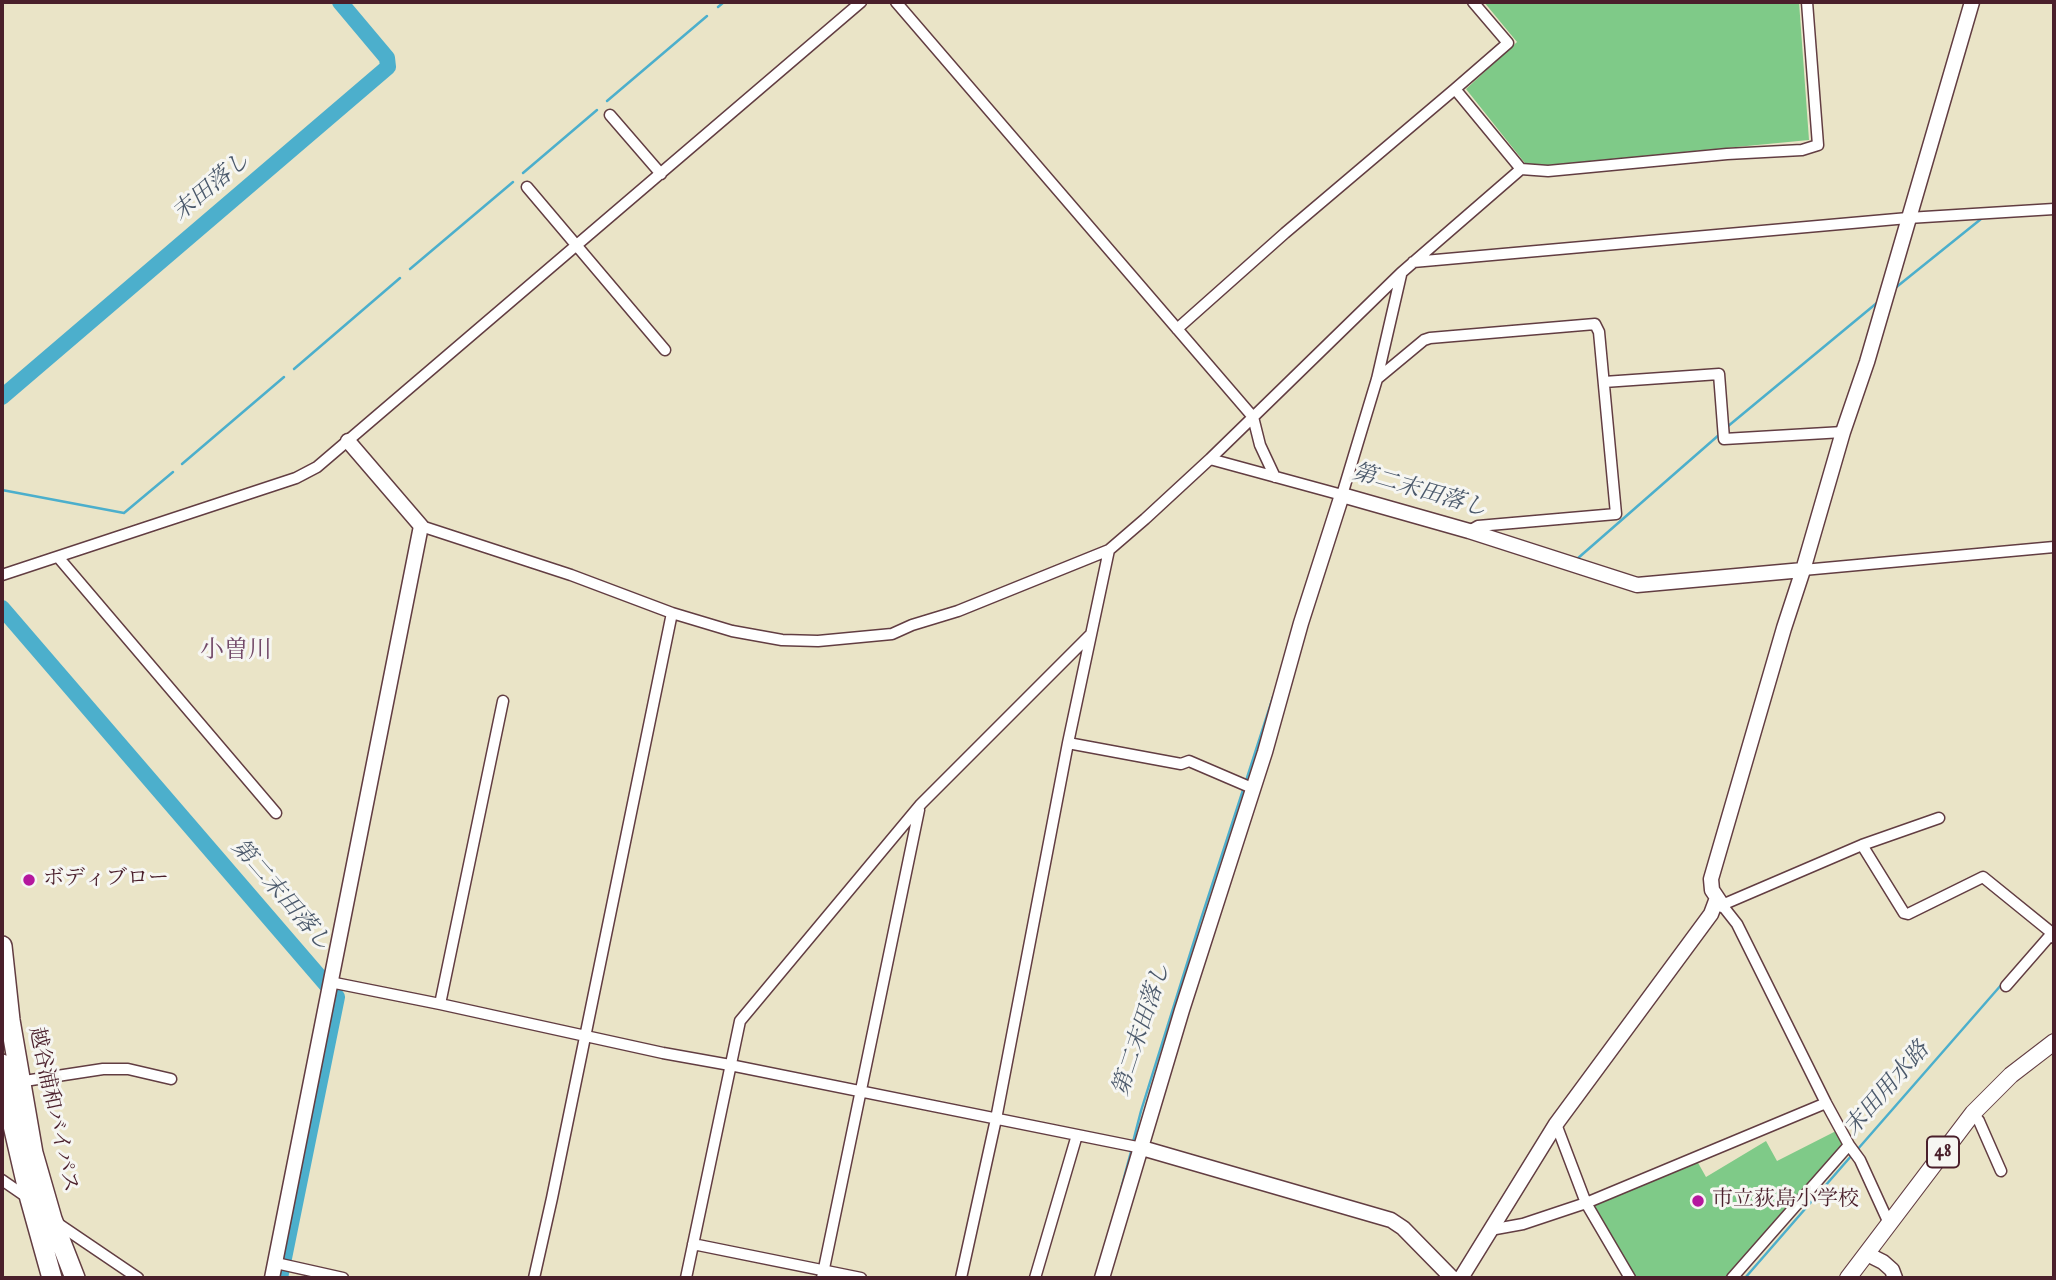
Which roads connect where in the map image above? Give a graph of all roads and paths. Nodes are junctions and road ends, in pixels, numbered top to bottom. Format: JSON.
{"nodes":[{"id":1,"x":861,"y":2,"type":"edge"},
{"id":2,"x":896,"y":2,"type":"edge"},
{"id":3,"x":1473,"y":2,"type":"edge"},
{"id":4,"x":1807,"y":2,"type":"edge"},
{"id":5,"x":1972,"y":2,"type":"edge"},
{"id":6,"x":1455,"y":89,"type":"junction"},
{"id":7,"x":610,"y":115,"type":"dead end"},
{"id":8,"x":1521,"y":169,"type":"junction"},
{"id":9,"x":660,"y":174,"type":"junction"},
{"id":10,"x":527,"y":187,"type":"dead end"},
{"id":11,"x":2054,"y":209,"type":"edge"},
{"id":12,"x":1908,"y":218,"type":"junction"},
{"id":13,"x":576,"y":246,"type":"junction"},
{"id":14,"x":1413,"y":262,"type":"junction"},
{"id":15,"x":1401,"y":273,"type":"junction"},
{"id":16,"x":1177,"y":329,"type":"junction"},
{"id":17,"x":665,"y":350,"type":"dead end"},
{"id":18,"x":1377,"y":379,"type":"junction"},
{"id":19,"x":1604,"y":382,"type":"junction"},
{"id":20,"x":1253,"y":416,"type":"junction"},
{"id":21,"x":1843,"y":432,"type":"junction"},
{"id":22,"x":348,"y":441,"type":"junction"},
{"id":23,"x":1210,"y":459,"type":"junction"},
{"id":24,"x":1275,"y":477,"type":"junction"},
{"id":25,"x":1342,"y":495,"type":"junction"},
{"id":26,"x":421,"y":526,"type":"junction"},
{"id":27,"x":1469,"y":531,"type":"junction"},
{"id":28,"x":2054,"y":547,"type":"edge"},
{"id":29,"x":1109,"y":550,"type":"junction"},
{"id":30,"x":58,"y":557,"type":"junction"},
{"id":31,"x":1804,"y":569,"type":"junction"},
{"id":32,"x":2,"y":575,"type":"edge"},
{"id":33,"x":672,"y":613,"type":"junction"},
{"id":34,"x":1090,"y":635,"type":"junction"},
{"id":35,"x":503,"y":701,"type":"dead end"},
{"id":36,"x":1068,"y":743,"type":"junction"},
{"id":37,"x":1252,"y":788,"type":"junction"},
{"id":38,"x":921,"y":804,"type":"junction"},
{"id":39,"x":276,"y":813,"type":"dead end"},
{"id":40,"x":1939,"y":817,"type":"dead end"},
{"id":41,"x":1862,"y":845,"type":"junction"},
{"id":42,"x":1719,"y":902,"type":"junction"},
{"id":43,"x":2054,"y":934,"type":"edge"},
{"id":44,"x":2,"y":946,"type":"edge"},
{"id":45,"x":330,"y":982,"type":"junction"},
{"id":46,"x":2006,"y":986,"type":"dead end"},
{"id":47,"x":440,"y":1004,"type":"junction"},
{"id":48,"x":585,"y":1035,"type":"junction"},
{"id":49,"x":2054,"y":1042,"type":"edge"},
{"id":50,"x":2,"y":1064,"type":"edge"},
{"id":51,"x":730,"y":1065,"type":"junction"},
{"id":52,"x":171,"y":1079,"type":"dead end"},
{"id":53,"x":9,"y":1084,"type":"edge"},
{"id":54,"x":860,"y":1091,"type":"junction"},
{"id":55,"x":1826,"y":1103,"type":"junction"},
{"id":56,"x":1973,"y":1113,"type":"junction"},
{"id":57,"x":996,"y":1119,"type":"junction"},
{"id":58,"x":1556,"y":1124,"type":"junction"},
{"id":59,"x":1077,"y":1135,"type":"junction"},
{"id":60,"x":1849,"y":1145,"type":"junction"},
{"id":61,"x":1142,"y":1148,"type":"junction"},
{"id":62,"x":2001,"y":1171,"type":"dead end"},
{"id":63,"x":2,"y":1180,"type":"edge"},
{"id":64,"x":30,"y":1199,"type":"junction"},
{"id":65,"x":1586,"y":1203,"type":"junction"},
{"id":66,"x":52,"y":1219,"type":"junction"},
{"id":67,"x":1891,"y":1223,"type":"junction"},
{"id":68,"x":1490,"y":1230,"type":"junction"},
{"id":69,"x":694,"y":1244,"type":"junction"},
{"id":70,"x":1867,"y":1254,"type":"junction"},
{"id":71,"x":276,"y":1263,"type":"junction"},
{"id":72,"x":823,"y":1274,"type":"edge"},
{"id":73,"x":52,"y":1278,"type":"edge"},
{"id":74,"x":75,"y":1278,"type":"edge"},
{"id":75,"x":138,"y":1278,"type":"edge"},
{"id":76,"x":271,"y":1278,"type":"edge"},
{"id":77,"x":343,"y":1278,"type":"edge"},
{"id":78,"x":534,"y":1278,"type":"edge"},
{"id":79,"x":686,"y":1278,"type":"edge"},
{"id":80,"x":861,"y":1278,"type":"edge"},
{"id":81,"x":961,"y":1278,"type":"edge"},
{"id":82,"x":1035,"y":1278,"type":"edge"},
{"id":83,"x":1102,"y":1278,"type":"edge"},
{"id":84,"x":1452,"y":1278,"type":"edge"},
{"id":85,"x":1461,"y":1278,"type":"edge"},
{"id":86,"x":1630,"y":1278,"type":"edge"},
{"id":87,"x":1732,"y":1278,"type":"edge"},
{"id":88,"x":1848,"y":1278,"type":"edge"},
{"id":89,"x":1895,"y":1278,"type":"edge"}],
"edges":[{"from":1,"to":9,"type":"street"},
{"from":2,"to":16,"type":"street"},
{"from":3,"to":6,"type":"street"},
{"from":4,"to":8,"type":"street"},
{"from":5,"to":12,"type":"street"},
{"from":6,"to":8,"type":"street"},
{"from":6,"to":16,"type":"street"},
{"from":7,"to":9,"type":"street"},
{"from":8,"to":14,"type":"street"},
{"from":9,"to":13,"type":"street"},
{"from":10,"to":13,"type":"street"},
{"from":11,"to":12,"type":"street"},
{"from":12,"to":14,"type":"street"},
{"from":12,"to":21,"type":"street"},
{"from":13,"to":17,"type":"street"},
{"from":13,"to":22,"type":"street"},
{"from":14,"to":15,"type":"street"},
{"from":15,"to":18,"type":"street"},
{"from":15,"to":20,"type":"street"},
{"from":16,"to":20,"type":"street"},
{"from":18,"to":19,"type":"street"},
{"from":18,"to":25,"type":"street"},
{"from":19,"to":21,"type":"street"},
{"from":19,"to":27,"type":"street"},
{"from":20,"to":23,"type":"street"},
{"from":20,"to":24,"type":"street"},
{"from":21,"to":31,"type":"street"},
{"from":22,"to":26,"type":"street"},
{"from":22,"to":30,"type":"street"},
{"from":23,"to":24,"type":"street"},
{"from":23,"to":29,"type":"street"},
{"from":24,"to":25,"type":"street"},
{"from":25,"to":27,"type":"street"},
{"from":25,"to":37,"type":"street"},
{"from":26,"to":33,"type":"street"},
{"from":26,"to":45,"type":"street"},
{"from":27,"to":31,"type":"street"},
{"from":28,"to":31,"type":"street"},
{"from":29,"to":33,"type":"street"},
{"from":29,"to":34,"type":"street"},
{"from":30,"to":32,"type":"street"},
{"from":30,"to":39,"type":"street"},
{"from":31,"to":42,"type":"street"},
{"from":33,"to":48,"type":"street"},
{"from":34,"to":36,"type":"street"},
{"from":34,"to":38,"type":"street"},
{"from":35,"to":47,"type":"street"},
{"from":36,"to":37,"type":"street"},
{"from":36,"to":57,"type":"street"},
{"from":37,"to":61,"type":"street"},
{"from":38,"to":51,"type":"street"},
{"from":38,"to":54,"type":"street"},
{"from":40,"to":41,"type":"street"},
{"from":41,"to":42,"type":"street"},
{"from":41,"to":43,"type":"street"},
{"from":42,"to":55,"type":"street"},
{"from":42,"to":58,"type":"street"},
{"from":43,"to":46,"type":"street"},
{"from":44,"to":53,"type":"highway","name":"越谷浦和バイパス"},
{"from":45,"to":47,"type":"street"},
{"from":45,"to":71,"type":"street"},
{"from":47,"to":48,"type":"street"},
{"from":48,"to":51,"type":"street"},
{"from":48,"to":78,"type":"street"},
{"from":49,"to":56,"type":"main road","number":"48"},
{"from":50,"to":53,"type":"highway","name":"越谷浦和バイパス"},
{"from":51,"to":54,"type":"street"},
{"from":51,"to":69,"type":"street"},
{"from":52,"to":53,"type":"street"},
{"from":53,"to":64,"type":"highway","name":"越谷浦和バイパス"},
{"from":53,"to":66,"type":"highway","name":"越谷浦和バイパス"},
{"from":54,"to":57,"type":"street"},
{"from":54,"to":72,"type":"street"},
{"from":55,"to":60,"type":"street"},
{"from":55,"to":65,"type":"street"},
{"from":56,"to":62,"type":"street"},
{"from":56,"to":67,"type":"main road","number":"48"},
{"from":57,"to":59,"type":"street"},
{"from":57,"to":81,"type":"street"},
{"from":58,"to":65,"type":"street"},
{"from":58,"to":68,"type":"street"},
{"from":59,"to":61,"type":"street"},
{"from":59,"to":82,"type":"street"},
{"from":60,"to":67,"type":"street"},
{"from":60,"to":87,"type":"street"},
{"from":61,"to":83,"type":"street"},
{"from":61,"to":84,"type":"street"},
{"from":63,"to":64,"type":"street"},
{"from":64,"to":73,"type":"highway","name":"越谷浦和バイパス"},
{"from":65,"to":68,"type":"street"},
{"from":65,"to":86,"type":"street"},
{"from":66,"to":74,"type":"highway","name":"越谷浦和バイパス"},
{"from":66,"to":75,"type":"street"},
{"from":67,"to":70,"type":"main road","number":"48"},
{"from":68,"to":85,"type":"street"},
{"from":69,"to":72,"type":"street"},
{"from":69,"to":79,"type":"street"},
{"from":70,"to":88,"type":"main road","number":"48"},
{"from":70,"to":89,"type":"street"},
{"from":71,"to":76,"type":"street"},
{"from":71,"to":77,"type":"street"},
{"from":72,"to":80,"type":"street"}]}
